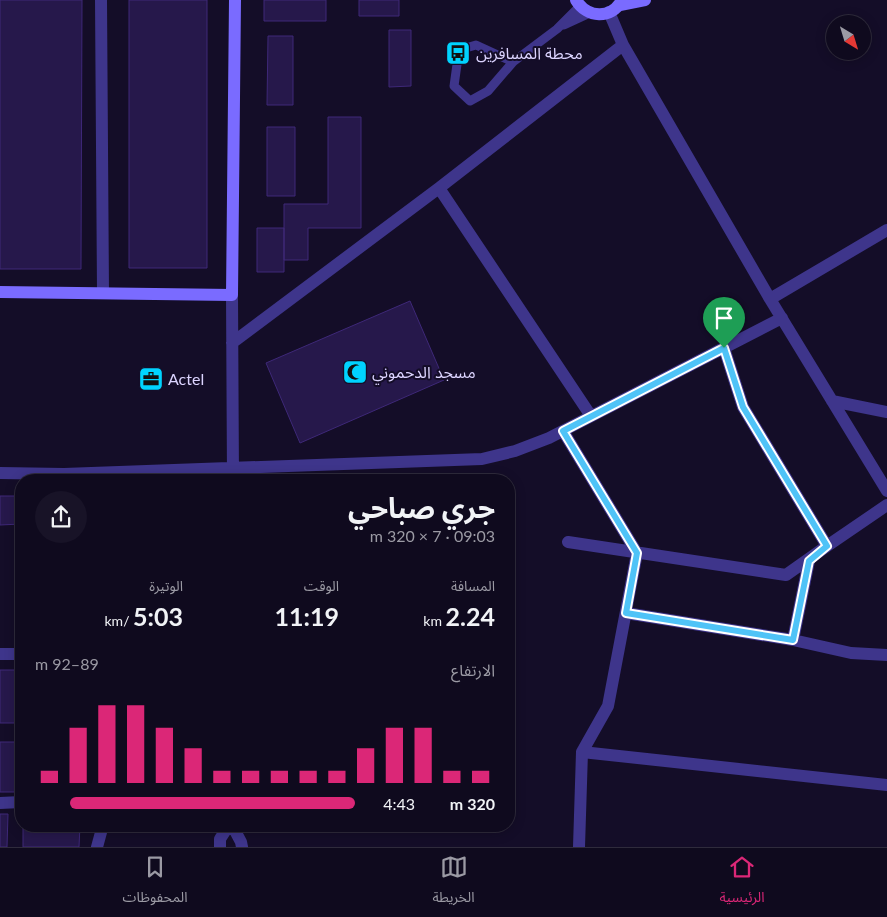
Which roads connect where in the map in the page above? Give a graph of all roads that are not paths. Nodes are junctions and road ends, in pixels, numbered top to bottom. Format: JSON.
{"nodes":[{"id":1,"x":101,"y":0,"type":"edge"},
{"id":2,"x":235,"y":0,"type":"edge"},
{"id":3,"x":645,"y":0,"type":"edge"},
{"id":4,"x":582,"y":6,"type":"edge"},
{"id":5,"x":617,"y":6,"type":"edge"},
{"id":6,"x":623,"y":45,"type":"junction"},
{"id":7,"x":513,"y":62,"type":"junction"},
{"id":8,"x":439,"y":188,"type":"junction"},
{"id":9,"x":887,"y":230,"type":"edge"},
{"id":10,"x":0,"y":292,"type":"edge"},
{"id":11,"x":103,"y":293,"type":"junction"},
{"id":12,"x":232,"y":295,"type":"junction"},
{"id":13,"x":770,"y":299,"type":"junction"},
{"id":14,"x":782,"y":318,"type":"junction"},
{"id":15,"x":232,"y":343,"type":"junction"},
{"id":16,"x":724,"y":348,"type":"junction"},
{"id":17,"x":832,"y":401,"type":"junction"},
{"id":18,"x":887,"y":412,"type":"edge"},
{"id":19,"x":591,"y":416,"type":"junction"},
{"id":20,"x":563,"y":431,"type":"junction"},
{"id":21,"x":871,"y":465,"type":"junction"},
{"id":22,"x":0,"y":473,"type":"edge"},
{"id":23,"x":16,"y":474,"type":"edge"},
{"id":24,"x":233,"y":474,"type":"edge"},
{"id":25,"x":887,"y":474,"type":"edge"},
{"id":26,"x":887,"y":490,"type":"edge"},
{"id":27,"x":887,"y":505,"type":"edge"},
{"id":28,"x":568,"y":542,"type":"dead end"},
{"id":29,"x":827,"y":546,"type":"junction"},
{"id":30,"x":637,"y":553,"type":"junction"},
{"id":31,"x":809,"y":561,"type":"junction"},
{"id":32,"x":626,"y":613,"type":"junction"},
{"id":33,"x":793,"y":640,"type":"junction"},
{"id":34,"x":0,"y":654,"type":"edge"},
{"id":35,"x":15,"y":654,"type":"edge"},
{"id":36,"x":887,"y":655,"type":"edge"},
{"id":37,"x":582,"y":752,"type":"junction"},
{"id":38,"x":887,"y":785,"type":"edge"},
{"id":39,"x":15,"y":802,"type":"edge"},
{"id":40,"x":0,"y":803,"type":"edge"},
{"id":41,"x":101,"y":832,"type":"edge"},
{"id":42,"x":225,"y":832,"type":"edge"},
{"id":43,"x":235,"y":832,"type":"edge"},
{"id":44,"x":97,"y":847,"type":"edge"},
{"id":45,"x":220,"y":847,"type":"edge"},
{"id":46,"x":242,"y":847,"type":"edge"},
{"id":47,"x":579,"y":847,"type":"edge"}],
"edges":[{"from":1,"to":11,"type":"street"},
{"from":2,"to":12,"type":"main road"},
{"from":3,"to":5,"type":"main road"},
{"from":4,"to":5,"type":"main road"},
{"from":4,"to":7,"type":"lane"},
{"from":5,"to":6,"type":"street"},
{"from":6,"to":8,"type":"street"},
{"from":6,"to":13,"type":"street"},
{"from":7,"to":7,"type":"lane"},
{"from":8,"to":15,"type":"street"},
{"from":8,"to":19,"type":"street"},
{"from":9,"to":13,"type":"street"},
{"from":10,"to":11,"type":"main road"},
{"from":11,"to":12,"type":"main road"},
{"from":12,"to":15,"type":"street"},
{"from":13,"to":14,"type":"street"},
{"from":14,"to":16,"type":"street"},
{"from":14,"to":17,"type":"street"},
{"from":15,"to":24,"type":"street"},
{"from":16,"to":19,"type":"street"},
{"from":16,"to":29,"type":"street"},
{"from":17,"to":18,"type":"street"},
{"from":17,"to":21,"type":"street"},
{"from":19,"to":20,"type":"street"},
{"from":20,"to":24,"type":"street"},
{"from":20,"to":30,"type":"street"},
{"from":21,"to":25,"type":"street"},
{"from":21,"to":26,"type":"street"},
{"from":22,"to":23,"type":"street"},
{"from":27,"to":29,"type":"street"},
{"from":28,"to":30,"type":"street"},
{"from":29,"to":31,"type":"street"},
{"from":30,"to":31,"type":"street"},
{"from":30,"to":32,"type":"street"},
{"from":31,"to":33,"type":"street"},
{"from":32,"to":33,"type":"street"},
{"from":32,"to":37,"type":"street"},
{"from":33,"to":36,"type":"street"},
{"from":34,"to":35,"type":"street"},
{"from":37,"to":38,"type":"street"},
{"from":37,"to":47,"type":"street"},
{"from":39,"to":40,"type":"street"},
{"from":41,"to":44,"type":"street"},
{"from":42,"to":45,"type":"street"},
{"from":43,"to":46,"type":"street"}]}
